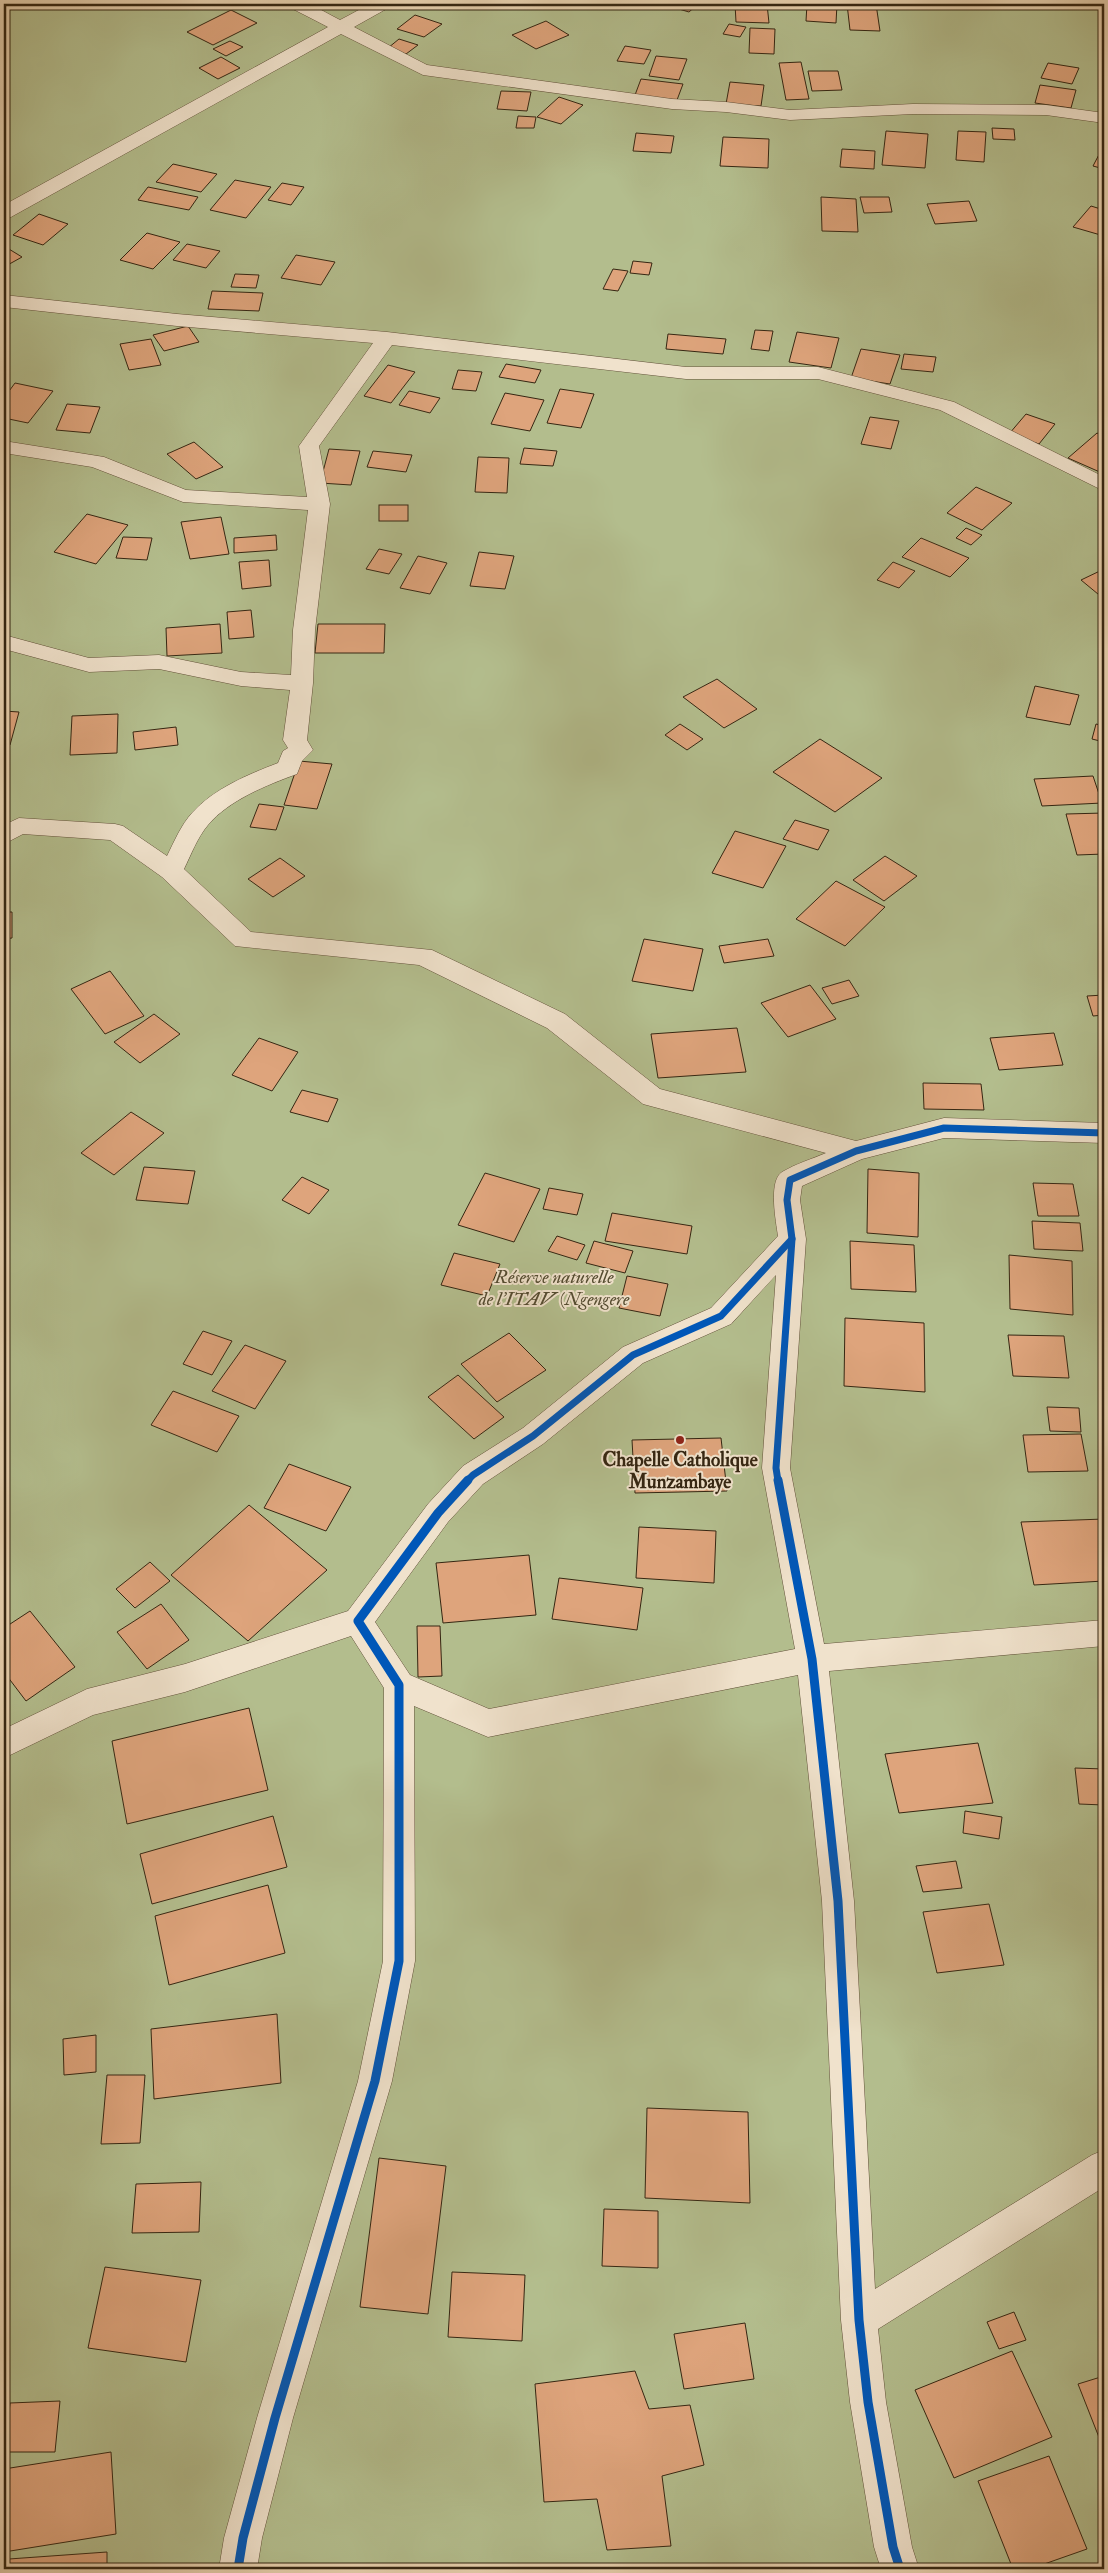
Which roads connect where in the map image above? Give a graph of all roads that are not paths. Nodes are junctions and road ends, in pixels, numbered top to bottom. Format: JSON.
{"nodes":[{"id":1,"x":296,"y":4,"type":"edge"},
{"id":2,"x":382,"y":4,"type":"edge"},
{"id":3,"x":342,"y":26,"type":"junction"},
{"id":4,"x":1104,"y":118,"type":"edge"},
{"id":5,"x":4,"y":213,"type":"edge"},
{"id":6,"x":4,"y":301,"type":"edge"},
{"id":7,"x":387,"y":338,"type":"junction"},
{"id":8,"x":4,"y":446,"type":"edge"},
{"id":9,"x":1104,"y":485,"type":"edge"},
{"id":10,"x":319,"y":504,"type":"junction"},
{"id":11,"x":4,"y":642,"type":"edge"},
{"id":12,"x":302,"y":682,"type":"junction"},
{"id":13,"x":4,"y":836,"type":"edge"},
{"id":14,"x":171,"y":871,"type":"junction"},
{"id":15,"x":1104,"y":1133,"type":"edge"},
{"id":16,"x":856,"y":1151,"type":"junction"},
{"id":17,"x":792,"y":1239,"type":"junction"},
{"id":18,"x":358,"y":1621,"type":"junction"},
{"id":19,"x":1104,"y":1633,"type":"edge"},
{"id":20,"x":812,"y":1659,"type":"junction"},
{"id":21,"x":399,"y":1685,"type":"junction"},
{"id":22,"x":4,"y":1744,"type":"edge"},
{"id":23,"x":1104,"y":2167,"type":"edge"},
{"id":24,"x":859,"y":2320,"type":"junction"},
{"id":25,"x":238,"y":2569,"type":"edge"},
{"id":26,"x":900,"y":2569,"type":"edge"}],
"edges":[{"from":1,"to":3,"type":"street"},
{"from":2,"to":3,"type":"street"},
{"from":3,"to":4,"type":"street"},
{"from":3,"to":5,"type":"street"},
{"from":6,"to":7,"type":"street"},
{"from":7,"to":9,"type":"street"},
{"from":7,"to":10,"type":"street"},
{"from":8,"to":10,"type":"street"},
{"from":10,"to":12,"type":"street"},
{"from":11,"to":12,"type":"street"},
{"from":12,"to":14,"type":"street"},
{"from":13,"to":14,"type":"street"},
{"from":14,"to":16,"type":"street"},
{"from":15,"to":16,"type":"street"},
{"from":16,"to":17,"type":"street"},
{"from":17,"to":18,"type":"street"},
{"from":17,"to":20,"type":"street"},
{"from":18,"to":21,"type":"street"},
{"from":18,"to":22,"type":"street"},
{"from":19,"to":20,"type":"street"},
{"from":20,"to":21,"type":"street"},
{"from":20,"to":24,"type":"street"},
{"from":21,"to":25,"type":"street"},
{"from":23,"to":24,"type":"street"},
{"from":24,"to":26,"type":"street"}]}
